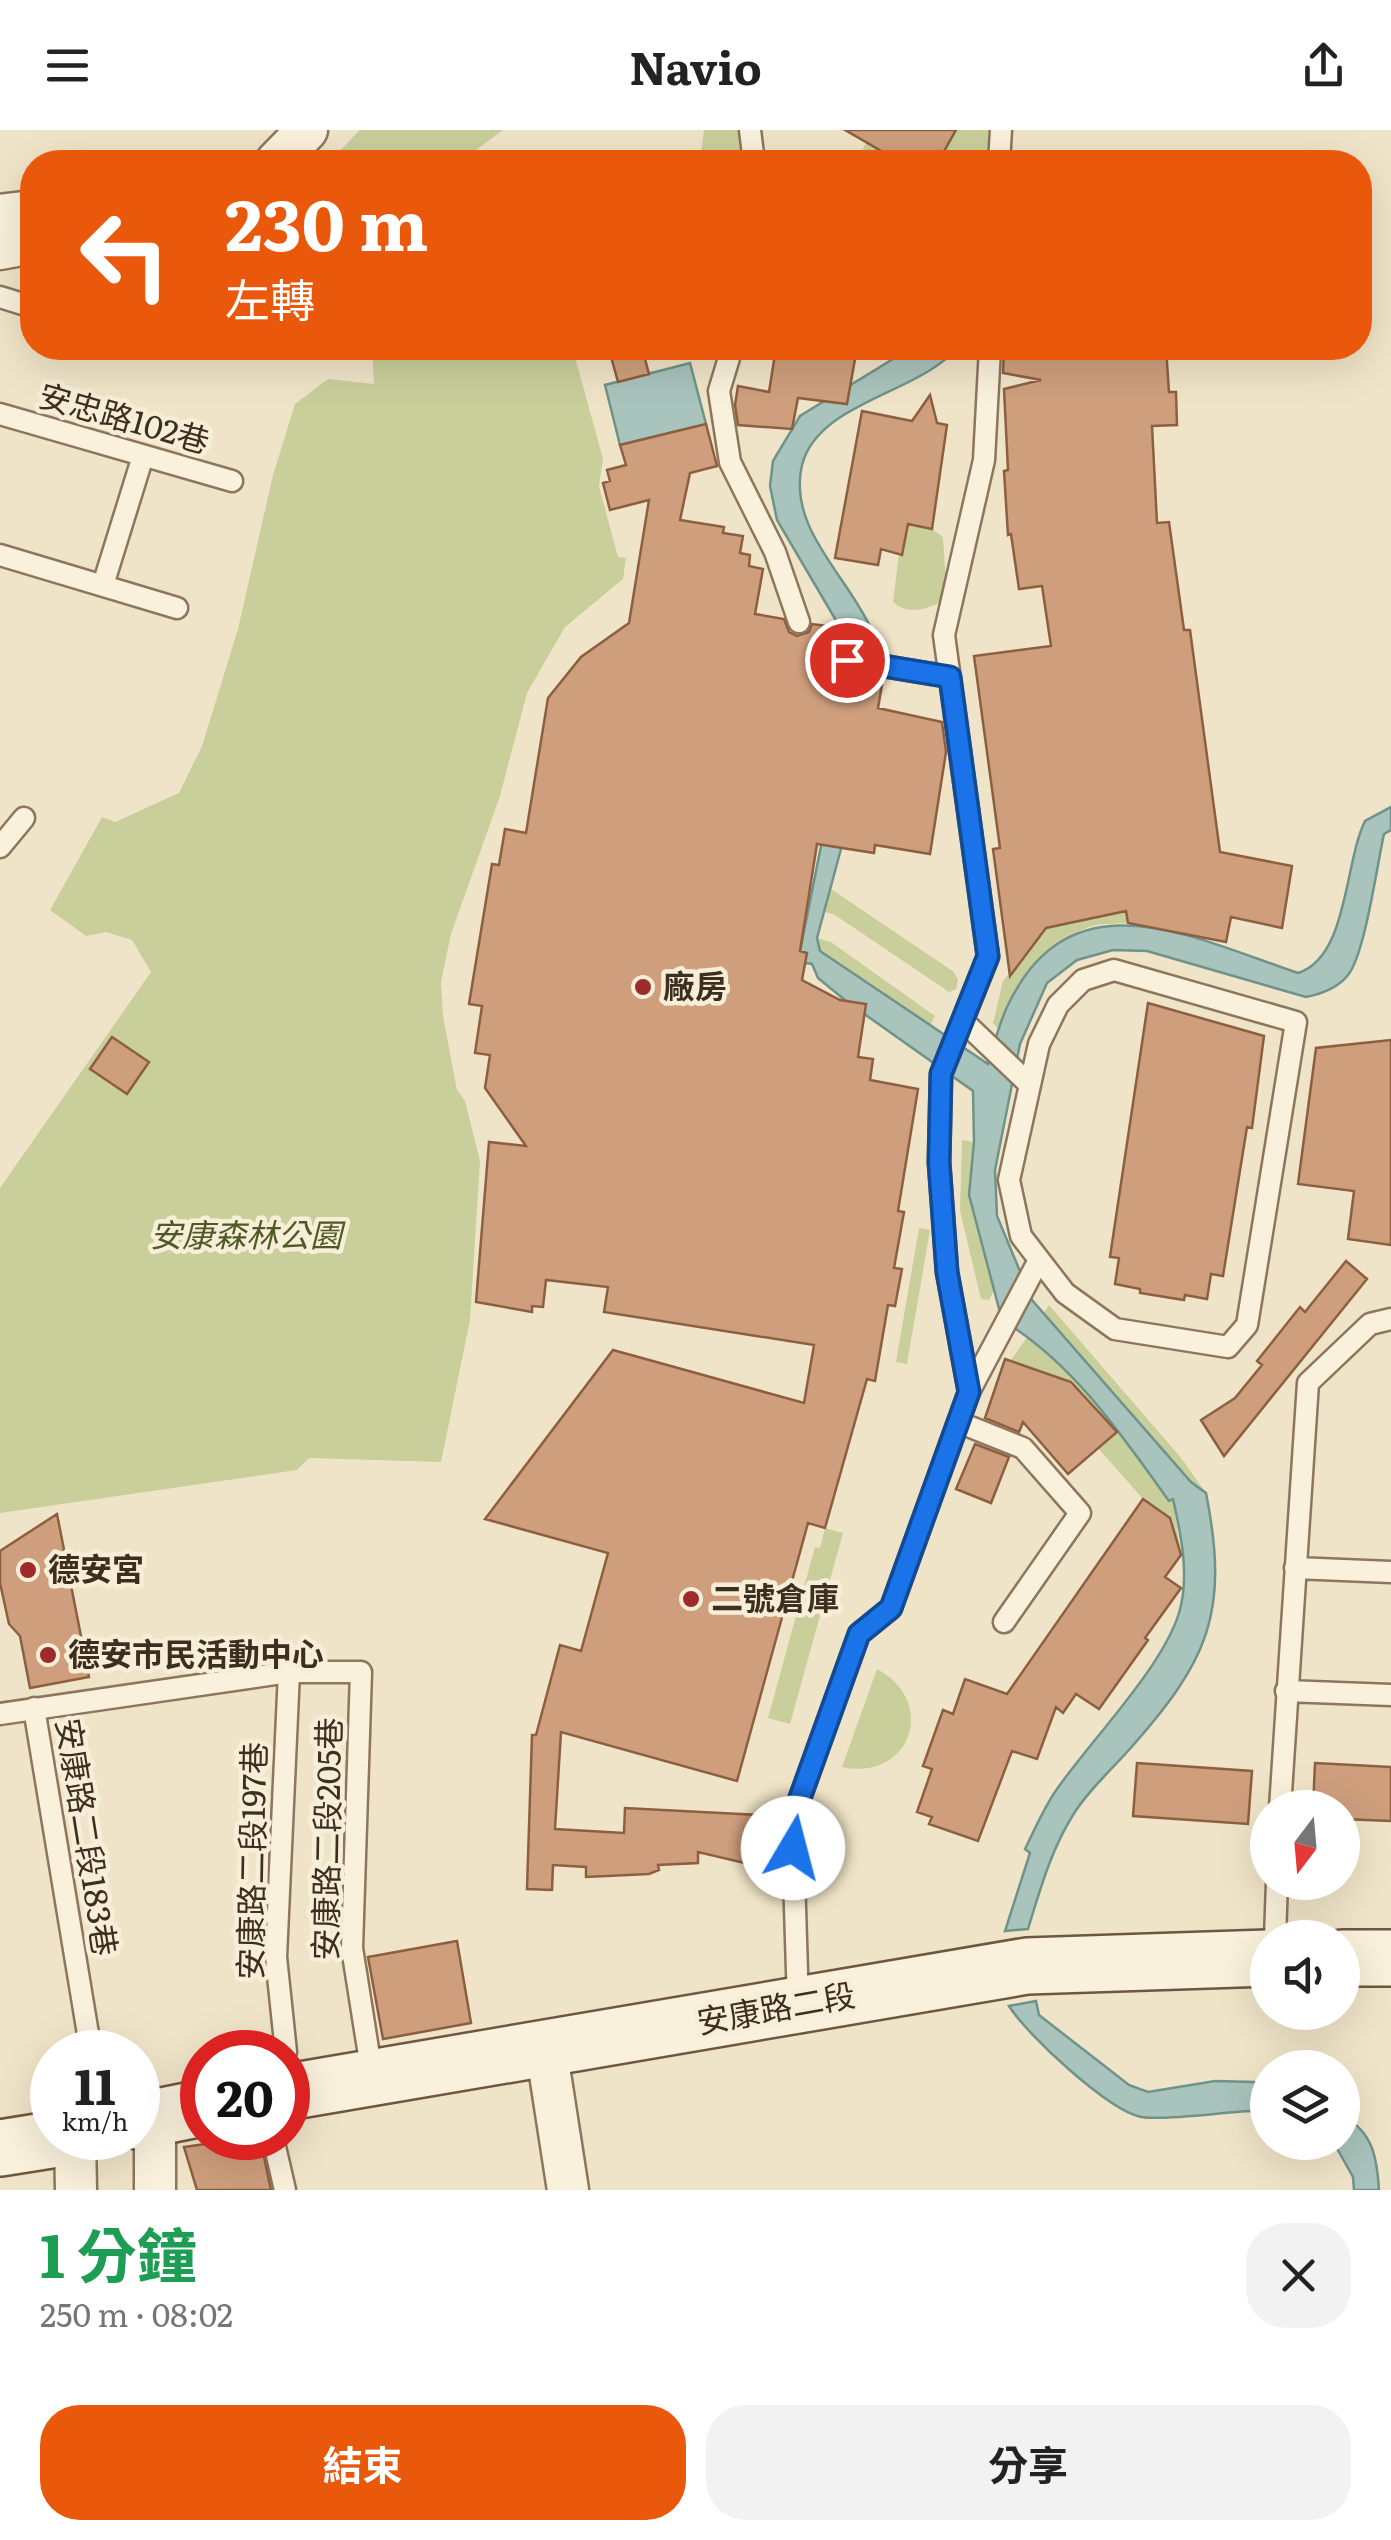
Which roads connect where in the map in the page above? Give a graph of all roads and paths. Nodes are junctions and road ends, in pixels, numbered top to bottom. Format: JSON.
{"nodes":[{"id":1,"x":728,"y":360,"type":"edge"},
{"id":2,"x":989,"y":360,"type":"edge"},
{"id":3,"x":0,"y":414,"type":"edge"},
{"id":4,"x":143,"y":456,"type":"junction"},
{"id":5,"x":232,"y":481,"type":"dead end"},
{"id":6,"x":0,"y":555,"type":"edge"},
{"id":7,"x":103,"y":586,"type":"junction"},
{"id":8,"x":177,"y":608,"type":"dead end"},
{"id":9,"x":799,"y":622,"type":"dead end"},
{"id":10,"x":823,"y":656,"type":"dead end"},
{"id":11,"x":950,"y":677,"type":"junction"},
{"id":12,"x":24,"y":818,"type":"dead end"},
{"id":13,"x":0,"y":847,"type":"edge"},
{"id":14,"x":960,"y":1028,"type":"junction"},
{"id":15,"x":1025,"y":1081,"type":"junction"},
{"id":16,"x":1035,"y":1269,"type":"junction"},
{"id":17,"x":1391,"y":1319,"type":"edge"},
{"id":18,"x":969,"y":1392,"type":"junction"},
{"id":19,"x":958,"y":1422,"type":"junction"},
{"id":20,"x":1295,"y":1568,"type":"junction"},
{"id":21,"x":1391,"y":1572,"type":"edge"},
{"id":22,"x":1004,"y":1622,"type":"dead end"},
{"id":23,"x":289,"y":1672,"type":"junction"},
{"id":24,"x":1286,"y":1691,"type":"junction"},
{"id":25,"x":1391,"y":1695,"type":"edge"},
{"id":26,"x":34,"y":1708,"type":"junction"},
{"id":27,"x":0,"y":1714,"type":"edge"},
{"id":28,"x":1281,"y":1790,"type":"edge"},
{"id":29,"x":793,"y":1848,"type":"dead end"},
{"id":30,"x":794,"y":1875,"type":"dead end"},
{"id":31,"x":1360,"y":1958,"type":"edge"},
{"id":32,"x":1391,"y":1958,"type":"edge"},
{"id":33,"x":1250,"y":1959,"type":"edge"},
{"id":34,"x":798,"y":2006,"type":"junction"},
{"id":35,"x":87,"y":2030,"type":"edge"},
{"id":36,"x":281,"y":2030,"type":"edge"},
{"id":37,"x":546,"y":2048,"type":"junction"},
{"id":38,"x":373,"y":2078,"type":"junction"},
{"id":39,"x":310,"y":2086,"type":"edge"},
{"id":40,"x":165,"y":2115,"type":"edge"},
{"id":41,"x":30,"y":2143,"type":"edge"},
{"id":42,"x":0,"y":2148,"type":"edge"},
{"id":43,"x":75,"y":2160,"type":"edge"},
{"id":44,"x":286,"y":2160,"type":"edge"},
{"id":45,"x":76,"y":2190,"type":"edge"},
{"id":46,"x":155,"y":2190,"type":"edge"},
{"id":47,"x":286,"y":2190,"type":"edge"},
{"id":48,"x":568,"y":2190,"type":"edge"}],
"edges":[{"from":1,"to":9,"type":"lane"},
{"from":2,"to":11,"type":"lane"},
{"from":3,"to":4,"type":"lane","name":"安忠路102巷"},
{"from":4,"to":5,"type":"lane","name":"安忠路102巷"},
{"from":4,"to":7,"type":"lane"},
{"from":6,"to":7,"type":"lane"},
{"from":7,"to":8,"type":"lane"},
{"from":10,"to":11,"type":"lane"},
{"from":11,"to":14,"type":"lane"},
{"from":12,"to":13,"type":"lane"},
{"from":14,"to":15,"type":"lane"},
{"from":14,"to":18,"type":"lane"},
{"from":15,"to":16,"type":"lane"},
{"from":15,"to":16,"type":"lane"},
{"from":16,"to":18,"type":"lane"},
{"from":17,"to":20,"type":"lane"},
{"from":18,"to":19,"type":"lane"},
{"from":19,"to":22,"type":"lane"},
{"from":19,"to":29,"type":"lane"},
{"from":20,"to":21,"type":"lane"},
{"from":20,"to":24,"type":"lane"},
{"from":23,"to":26,"type":"lane","name":"安康路二段183巷"},
{"from":23,"to":36,"type":"lane","name":"安康路二段197巷"},
{"from":23,"to":38,"type":"lane","name":"安康路二段205巷"},
{"from":24,"to":25,"type":"lane"},
{"from":24,"to":28,"type":"lane"},
{"from":26,"to":27,"type":"lane"},
{"from":26,"to":35,"type":"lane","name":"安康路二段183巷"},
{"from":30,"to":34,"type":"lane"},
{"from":31,"to":32,"type":"main road"},
{"from":33,"to":34,"type":"main road","name":"安康路二段"},
{"from":34,"to":37,"type":"main road","name":"安康路二段"},
{"from":37,"to":38,"type":"main road","name":"安康路二段"},
{"from":37,"to":48,"type":"street"},
{"from":38,"to":39,"type":"main road","name":"安康路二段"},
{"from":40,"to":46,"type":"street"},
{"from":41,"to":42,"type":"main road"},
{"from":43,"to":45,"type":"street"},
{"from":44,"to":47,"type":"lane","name":"安康路二段197巷"}]}
